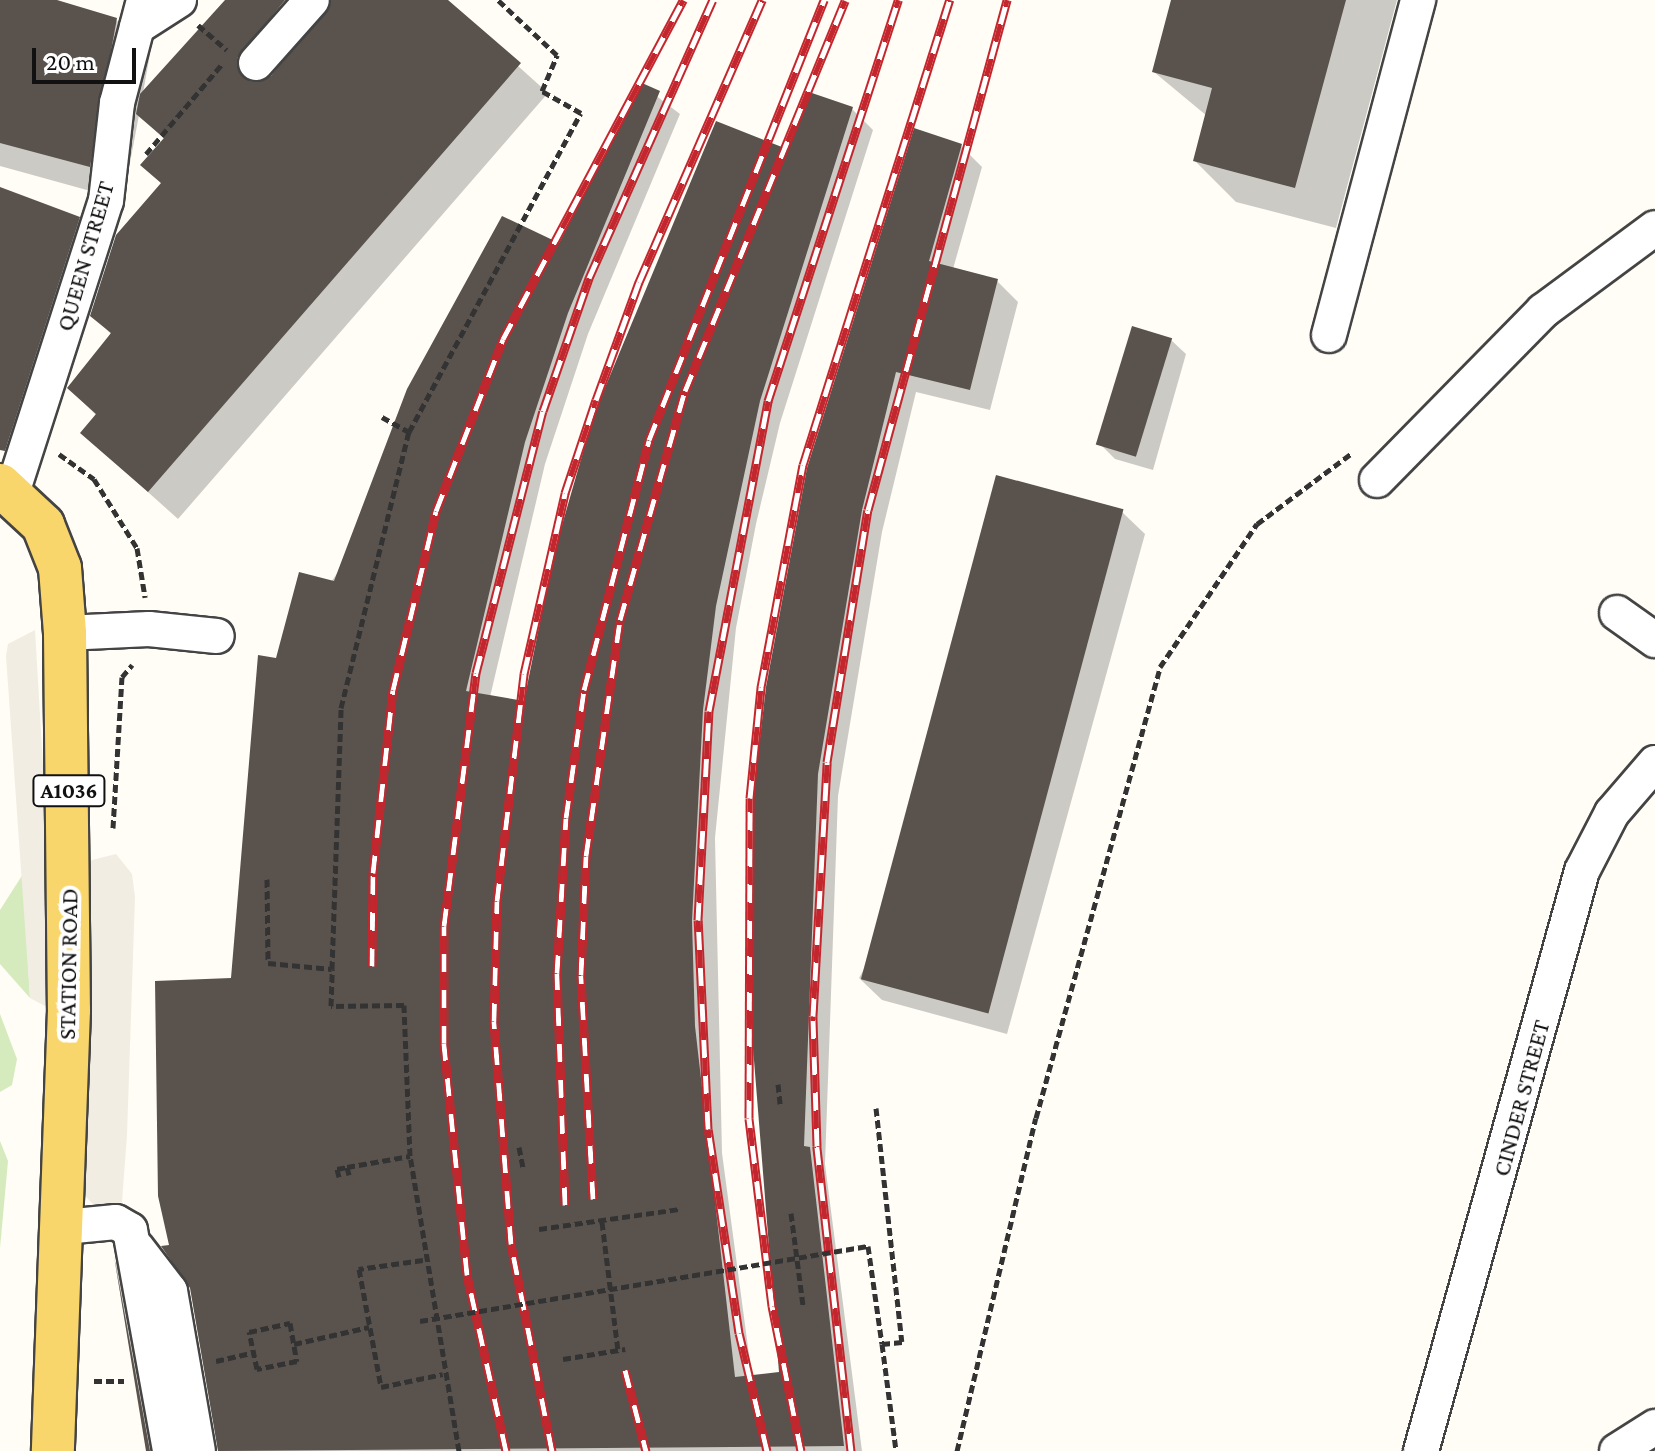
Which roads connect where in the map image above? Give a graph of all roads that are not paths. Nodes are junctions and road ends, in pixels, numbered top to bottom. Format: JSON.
{"nodes":[{"id":1,"x":179,"y":0,"type":"edge"},
{"id":2,"x":312,"y":0,"type":"edge"},
{"id":3,"x":1418,"y":0,"type":"edge"},
{"id":4,"x":140,"y":14,"type":"edge"},
{"id":5,"x":256,"y":63,"type":"road end"},
{"id":6,"x":1655,"y":228,"type":"edge"},
{"id":7,"x":1329,"y":335,"type":"dead end"},
{"id":8,"x":1377,"y":480,"type":"dead end"},
{"id":9,"x":6,"y":489,"type":"edge"},
{"id":10,"x":1617,"y":613,"type":"dead end"},
{"id":11,"x":65,"y":633,"type":"junction"},
{"id":12,"x":217,"y":636,"type":"dead end"},
{"id":13,"x":1655,"y":640,"type":"edge"},
{"id":14,"x":1655,"y":763,"type":"edge"},
{"id":15,"x":64,"y":1227,"type":"junction"},
{"id":16,"x":132,"y":1241,"type":"junction"},
{"id":17,"x":1655,"y":1427,"type":"edge"},
{"id":18,"x":53,"y":1451,"type":"edge"},
{"id":19,"x":170,"y":1451,"type":"edge"},
{"id":20,"x":198,"y":1451,"type":"edge"},
{"id":21,"x":1421,"y":1451,"type":"edge"},
{"id":22,"x":1617,"y":1451,"type":"edge"}],
"edges":[{"from":1,"to":4,"type":"street"},
{"from":2,"to":5,"type":"street"},
{"from":3,"to":7,"type":"street"},
{"from":4,"to":9,"type":"street","name":"QUEEN STREET"},
{"from":6,"to":8,"type":"street"},
{"from":9,"to":11,"type":"main road","name":"STATION ROAD","number":"A1036"},
{"from":10,"to":13,"type":"street"},
{"from":11,"to":12,"type":"street"},
{"from":11,"to":15,"type":"main road","name":"STATION ROAD","number":"A1036"},
{"from":14,"to":21,"type":"street","name":"CINDER STREET"},
{"from":15,"to":16,"type":"street"},
{"from":15,"to":18,"type":"main road","name":"STATION ROAD","number":"A1036"},
{"from":16,"to":19,"type":"street"},
{"from":16,"to":20,"type":"street"},
{"from":17,"to":22,"type":"street"}]}
